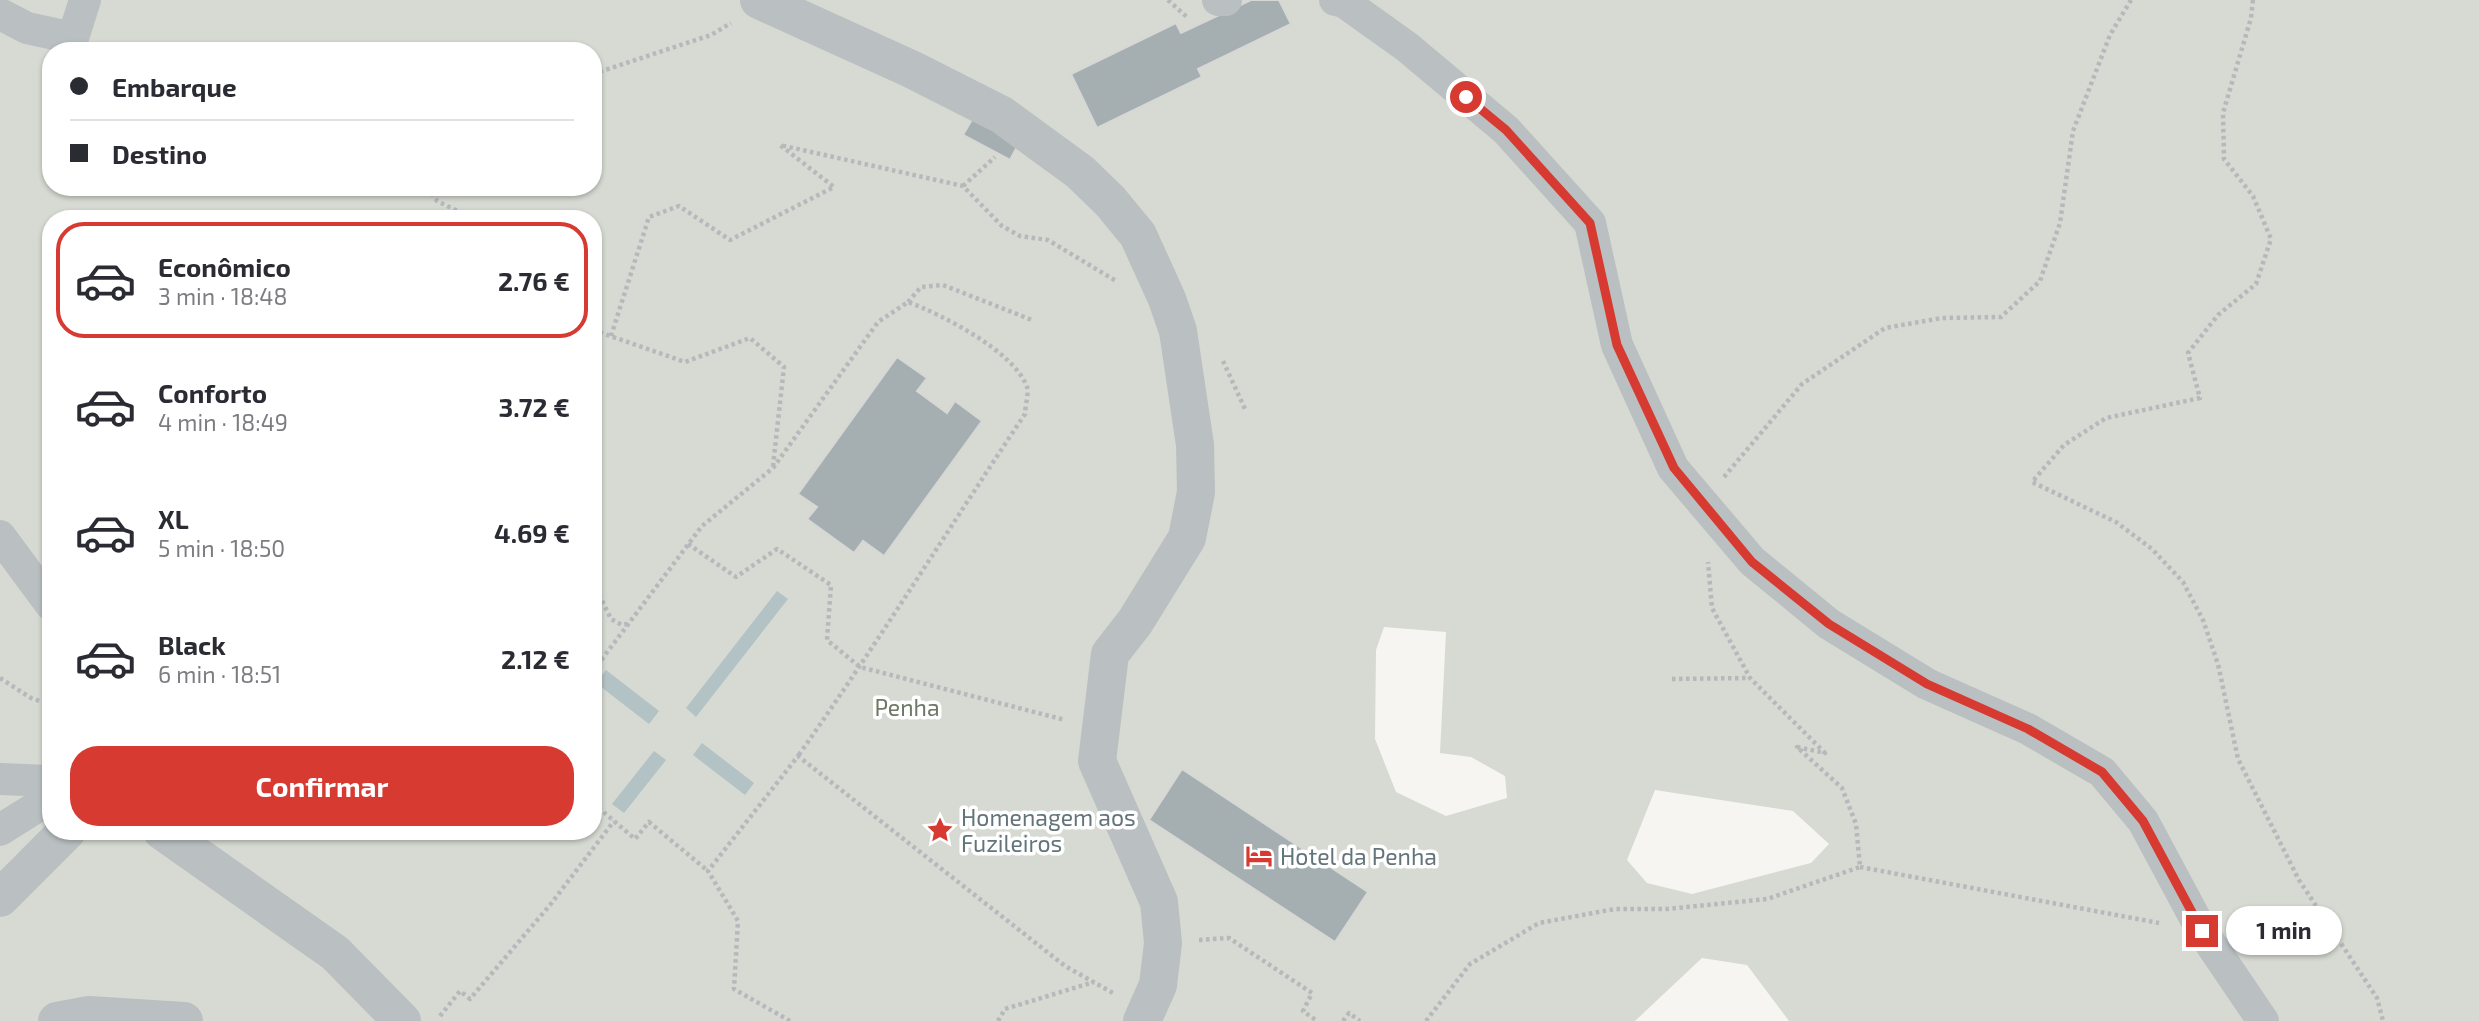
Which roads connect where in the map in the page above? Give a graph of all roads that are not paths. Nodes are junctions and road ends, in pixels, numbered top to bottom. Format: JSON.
{"nodes":[{"id":1,"x":85,"y":0,"type":"edge"},
{"id":2,"x":803,"y":0,"type":"edge"},
{"id":3,"x":1218,"y":0,"type":"edge"},
{"id":4,"x":1226,"y":0,"type":"edge"},
{"id":5,"x":1335,"y":0,"type":"edge"},
{"id":6,"x":762,"y":1,"type":"edge"},
{"id":7,"x":0,"y":14,"type":"edge"},
{"id":8,"x":0,"y":536,"type":"edge"},
{"id":9,"x":42,"y":593,"type":"edge"},
{"id":10,"x":0,"y":779,"type":"edge"},
{"id":11,"x":42,"y":781,"type":"edge"},
{"id":12,"x":42,"y":804,"type":"edge"},
{"id":13,"x":0,"y":830,"type":"edge"},
{"id":14,"x":58,"y":840,"type":"edge"},
{"id":15,"x":175,"y":840,"type":"edge"},
{"id":16,"x":0,"y":898,"type":"edge"},
{"id":17,"x":1145,"y":1017,"type":"edge"},
{"id":18,"x":57,"y":1021,"type":"edge"},
{"id":19,"x":184,"y":1021,"type":"edge"},
{"id":20,"x":402,"y":1021,"type":"edge"},
{"id":21,"x":2263,"y":1021,"type":"edge"}],
"edges":[{"from":1,"to":7,"type":"street"},
{"from":2,"to":6,"type":"street"},
{"from":3,"to":4,"type":"street"},
{"from":5,"to":21,"type":"street"},
{"from":6,"to":17,"type":"street"},
{"from":8,"to":9,"type":"street"},
{"from":10,"to":11,"type":"street"},
{"from":12,"to":13,"type":"street"},
{"from":14,"to":16,"type":"street"},
{"from":15,"to":20,"type":"street"},
{"from":18,"to":19,"type":"street"}]}
